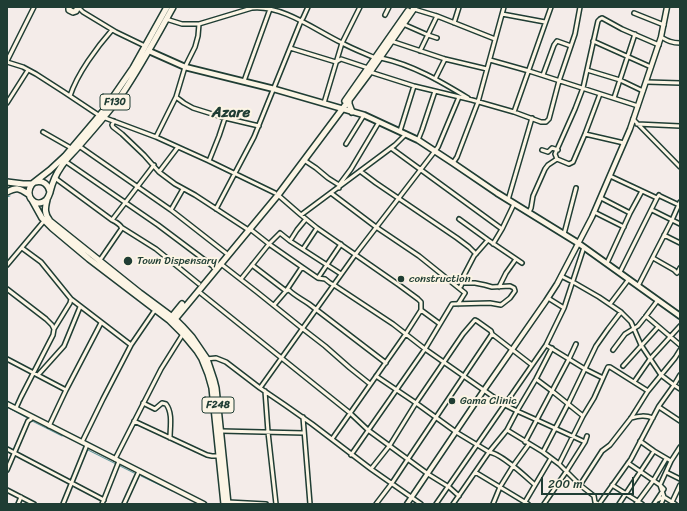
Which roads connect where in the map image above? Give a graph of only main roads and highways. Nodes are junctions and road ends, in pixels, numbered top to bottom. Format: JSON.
{"nodes":[{"id":1,"x":167,"y":7,"type":"edge"},
{"id":2,"x":173,"y":7,"type":"edge"},
{"id":3,"x":413,"y":7,"type":"edge"},
{"id":4,"x":68,"y":8,"type":"edge"},
{"id":5,"x":77,"y":8,"type":"edge"},
{"id":6,"x":148,"y":49,"type":"junction"},
{"id":7,"x":378,"y":58,"type":"junction"},
{"id":8,"x":369,"y":70,"type":"junction"},
{"id":9,"x":350,"y":101,"type":"junction"},
{"id":10,"x":342,"y":109,"type":"junction"},
{"id":11,"x":352,"y":112,"type":"junction"},
{"id":12,"x":102,"y":117,"type":"junction"},
{"id":13,"x":7,"y":182,"type":"edge"},
{"id":14,"x":33,"y":183,"type":"junction"},
{"id":15,"x":7,"y":192,"type":"edge"},
{"id":16,"x":50,"y":192,"type":"junction"},
{"id":17,"x":28,"y":194,"type":"junction"},
{"id":18,"x":276,"y":194,"type":"junction"},
{"id":19,"x":32,"y":200,"type":"junction"},
{"id":20,"x":46,"y":200,"type":"junction"},
{"id":21,"x":248,"y":229,"type":"junction"},
{"id":22,"x":80,"y":248,"type":"junction"},
{"id":23,"x":180,"y":310,"type":"junction"},
{"id":24,"x":164,"y":311,"type":"junction"},
{"id":25,"x":680,"y":315,"type":"edge"},
{"id":26,"x":172,"y":320,"type":"junction"},
{"id":27,"x":182,"y":326,"type":"junction"},
{"id":28,"x":204,"y":359,"type":"junction"},
{"id":29,"x":225,"y":503,"type":"edge"}],
"edges":[{"from":1,"to":6,"type":"main road","number":"F130"},
{"from":2,"to":6,"type":"main road","number":"F130"},
{"from":3,"to":7,"type":"main road"},
{"from":3,"to":7,"type":"main road"},
{"from":4,"to":5,"type":"main road"},
{"from":6,"to":10,"type":"main road"},
{"from":6,"to":12,"type":"main road","number":"F130"},
{"from":7,"to":8,"type":"main road"},
{"from":8,"to":9,"type":"main road"},
{"from":8,"to":10,"type":"main road"},
{"from":9,"to":10,"type":"main road"},
{"from":9,"to":11,"type":"main road"},
{"from":10,"to":11,"type":"main road"},
{"from":10,"to":18,"type":"main road"},
{"from":10,"to":18,"type":"main road"},
{"from":11,"to":25,"type":"main road"},
{"from":12,"to":14,"type":"main road","number":"F130"},
{"from":12,"to":16,"type":"main road","number":"F130"},
{"from":13,"to":14,"type":"main road"},
{"from":14,"to":16,"type":"main road"},
{"from":14,"to":17,"type":"main road","number":"F130"},
{"from":15,"to":17,"type":"main road"},
{"from":16,"to":20,"type":"main road","number":"F130"},
{"from":17,"to":19,"type":"main road"},
{"from":18,"to":21,"type":"main road"},
{"from":19,"to":20,"type":"main road"},
{"from":19,"to":22,"type":"main road","number":"F248"},
{"from":20,"to":22,"type":"main road","number":"F248"},
{"from":21,"to":23,"type":"main road"},
{"from":21,"to":23,"type":"main road"},
{"from":22,"to":24,"type":"main road","number":"F248"},
{"from":22,"to":26,"type":"main road","number":"F248"},
{"from":23,"to":24,"type":"main road"},
{"from":23,"to":26,"type":"main road"},
{"from":23,"to":27,"type":"main road"},
{"from":24,"to":26,"type":"main road","number":"F248"},
{"from":26,"to":27,"type":"main road","number":"F248"},
{"from":26,"to":28,"type":"main road","number":"F248"},
{"from":27,"to":28,"type":"main road","number":"F248"},
{"from":28,"to":29,"type":"main road","number":"F248"},
{"from":28,"to":29,"type":"main road","number":"F248"}]}
